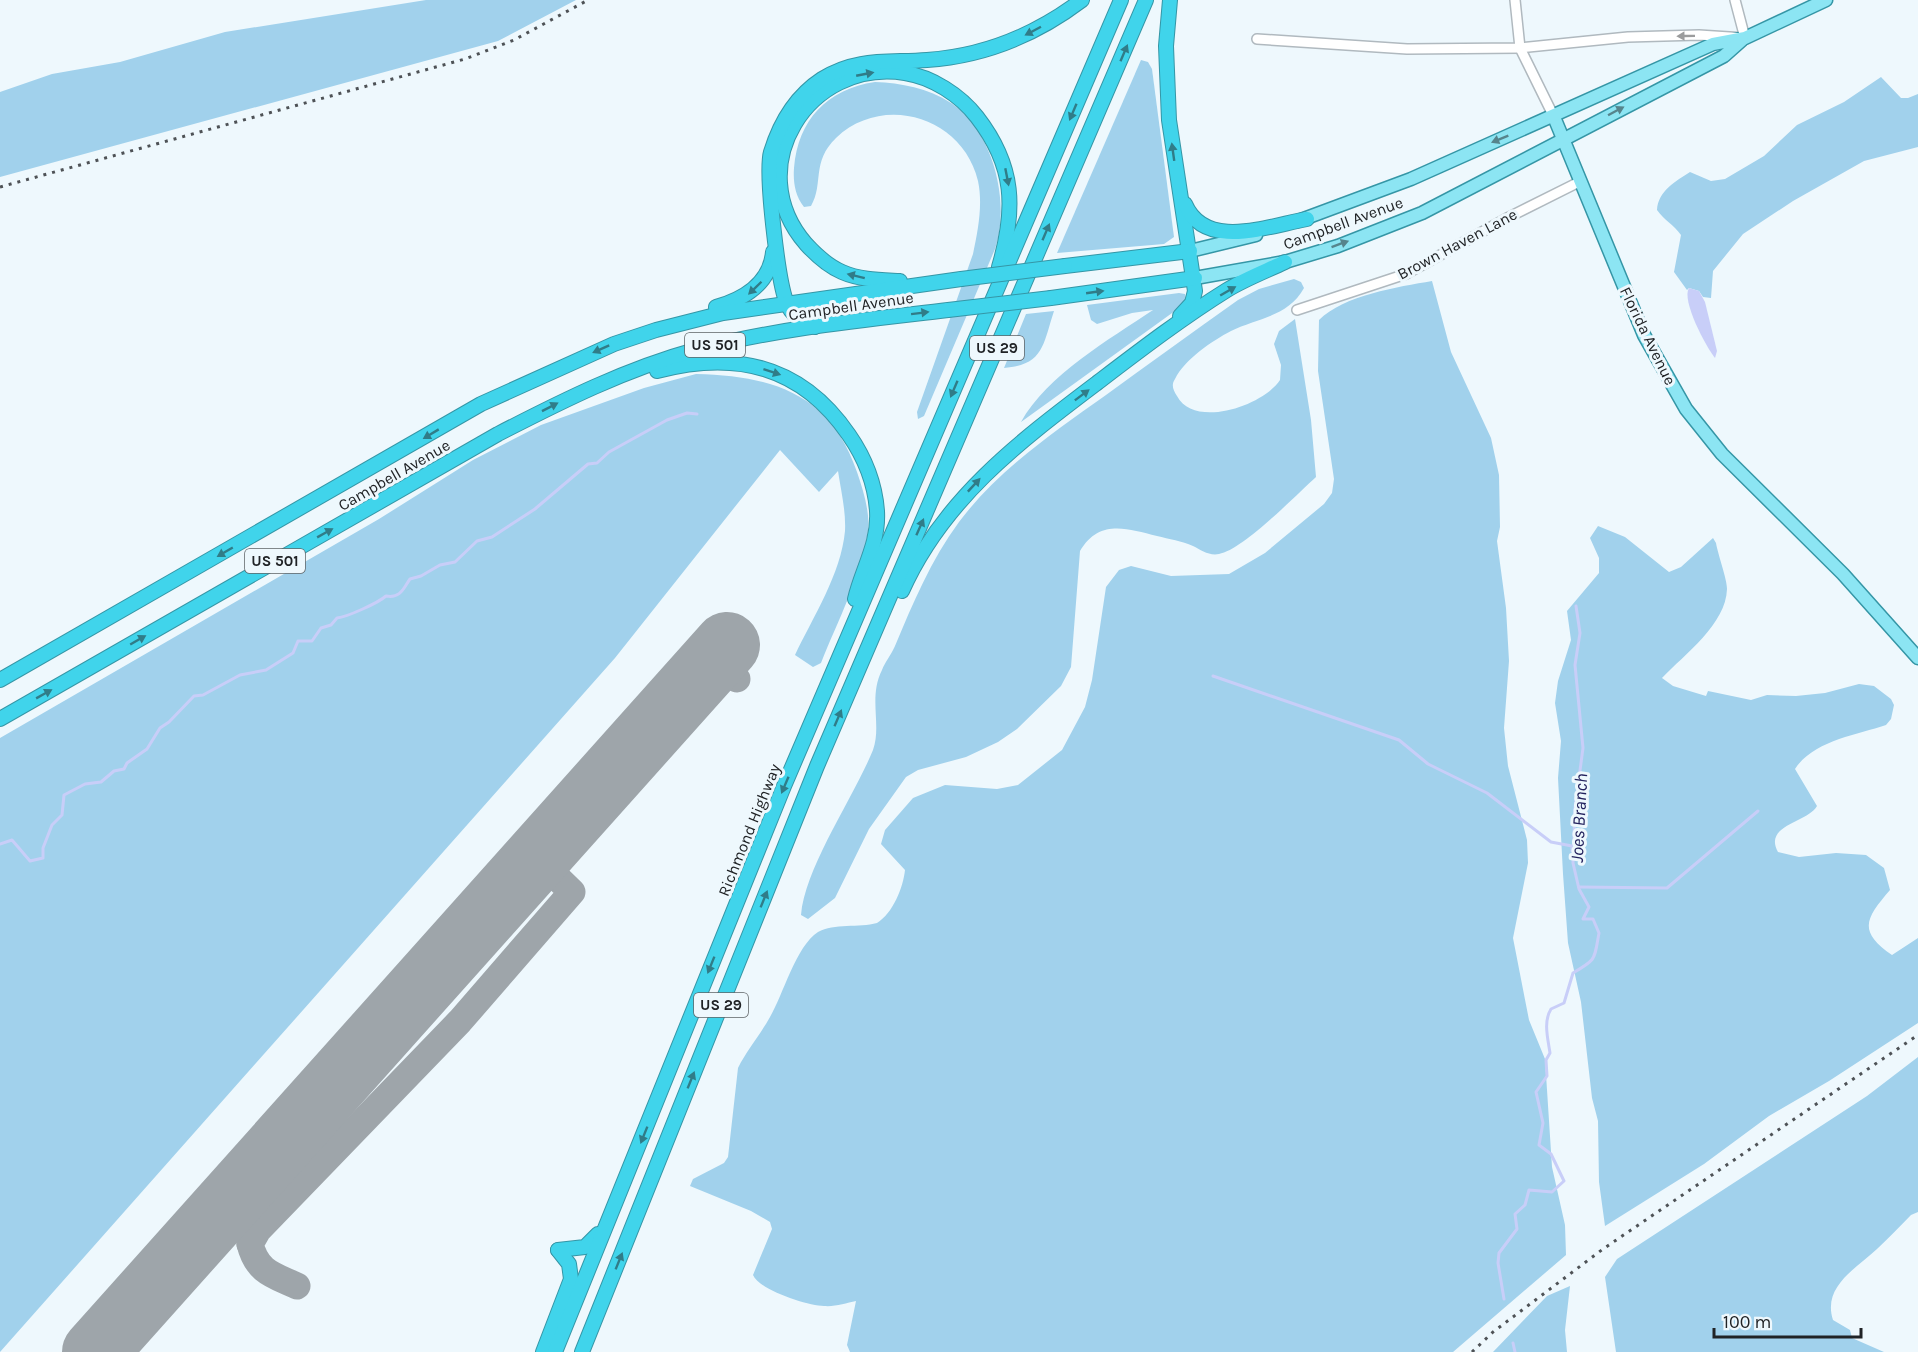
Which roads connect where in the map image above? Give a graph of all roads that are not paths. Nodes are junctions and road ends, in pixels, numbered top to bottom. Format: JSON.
{"nodes":[{"id":1,"x":1082,"y":0,"type":"edge"},
{"id":2,"x":1121,"y":0,"type":"edge"},
{"id":3,"x":1146,"y":0,"type":"edge"},
{"id":4,"x":1170,"y":0,"type":"edge"},
{"id":5,"x":1515,"y":0,"type":"edge"},
{"id":6,"x":1735,"y":0,"type":"edge"},
{"id":7,"x":1826,"y":0,"type":"edge"},
{"id":8,"x":1745,"y":38,"type":"junction"},
{"id":9,"x":1257,"y":39,"type":"dead end"},
{"id":10,"x":1520,"y":48,"type":"junction"},
{"id":11,"x":1554,"y":117,"type":"junction"},
{"id":12,"x":1564,"y":139,"type":"junction"},
{"id":13,"x":1579,"y":182,"type":"junction"},
{"id":14,"x":1179,"y":190,"type":"junction"},
{"id":15,"x":1307,"y":219,"type":"junction"},
{"id":16,"x":775,"y":235,"type":"junction"},
{"id":17,"x":1190,"y":251,"type":"junction"},
{"id":18,"x":1285,"y":262,"type":"junction"},
{"id":19,"x":1195,"y":278,"type":"junction"},
{"id":20,"x":934,"y":283,"type":"junction"},
{"id":21,"x":786,"y":302,"type":"junction"},
{"id":22,"x":1297,"y":310,"type":"dead end"},
{"id":23,"x":982,"y":324,"type":"junction"},
{"id":24,"x":815,"y":327,"type":"junction"},
{"id":25,"x":656,"y":330,"type":"junction"},
{"id":26,"x":1128,"y":360,"type":"junction"},
{"id":27,"x":572,"y":396,"type":"junction"},
{"id":28,"x":848,"y":634,"type":"junction"},
{"id":29,"x":1918,"y":658,"type":"edge"},
{"id":30,"x":0,"y":680,"type":"edge"},
{"id":31,"x":847,"y":696,"type":"junction"},
{"id":32,"x":0,"y":719,"type":"edge"},
{"id":33,"x":609,"y":1220,"type":"junction"},
{"id":34,"x":543,"y":1352,"type":"edge"},
{"id":35,"x":555,"y":1352,"type":"edge"},
{"id":36,"x":582,"y":1352,"type":"edge"}],
"edges":[{"from":1,"to":16,"type":"highway","number":"US 501","one_way":true},
{"from":2,"to":23,"type":"highway","number":"US 29","one_way":true},
{"from":31,"to":3,"type":"highway","number":"US 29","one_way":true},
{"from":14,"to":4,"type":"highway","one_way":true},
{"from":5,"to":10,"type":"street"},
{"from":6,"to":8,"type":"street"},
{"from":7,"to":8,"type":"main road","name":"Campbell Avenue"},
{"from":8,"to":10,"type":"street","name":"Campbell Avenue","one_way":true},
{"from":8,"to":11,"type":"main road","name":"Campbell Avenue"},
{"from":12,"to":8,"type":"main road","name":"Campbell Avenue","one_way":true},
{"from":9,"to":10,"type":"street","name":"Campbell Avenue"},
{"from":10,"to":11,"type":"street","name":"Florida Avenue"},
{"from":11,"to":12,"type":"main road","name":"Florida Avenue"},
{"from":11,"to":15,"type":"main road","name":"Campbell Avenue","one_way":true},
{"from":12,"to":13,"type":"main road","name":"Florida Avenue"},
{"from":18,"to":12,"type":"main road","name":"Campbell Avenue","one_way":true},
{"from":13,"to":22,"type":"street","name":"Brown Haven Lane"},
{"from":13,"to":29,"type":"main road","name":"Florida Avenue"},
{"from":14,"to":15,"type":"highway"},
{"from":14,"to":17,"type":"highway"},
{"from":15,"to":17,"type":"main road","name":"Campbell Avenue"},
{"from":16,"to":21,"type":"highway"},
{"from":16,"to":25,"type":"highway","number":"US 501","one_way":true},
{"from":17,"to":19,"type":"highway"},
{"from":17,"to":20,"type":"highway","name":"Campbell Avenue","bridge":true},
{"from":18,"to":19,"type":"main road","name":"Campbell Avenue"},
{"from":26,"to":18,"type":"highway","one_way":true},
{"from":24,"to":19,"type":"highway","name":"Campbell Avenue","number":"US 501","one_way":true,"bridge":true},
{"from":19,"to":26,"type":"highway"},
{"from":20,"to":21,"type":"highway","name":"Campbell Avenue"},
{"from":20,"to":23,"type":"highway","one_way":true},
{"from":21,"to":24,"type":"highway"},
{"from":21,"to":25,"type":"highway","name":"Campbell Avenue"},
{"from":23,"to":28,"type":"highway","name":"Richmond Highway","number":"US 29","one_way":true},
{"from":24,"to":27,"type":"highway","name":"Campbell Avenue","number":"US 501"},
{"from":25,"to":30,"type":"highway","name":"Campbell Avenue","number":"US 501","one_way":true},
{"from":31,"to":26,"type":"highway","one_way":true},
{"from":27,"to":28,"type":"highway","one_way":true},
{"from":32,"to":27,"type":"highway","name":"Campbell Avenue","number":"US 501","one_way":true},
{"from":28,"to":33,"type":"highway","name":"Richmond Highway","number":"US 29","one_way":true},
{"from":36,"to":31,"type":"highway","number":"US 29","one_way":true},
{"from":33,"to":34,"type":"highway"},
{"from":33,"to":35,"type":"highway","name":"Richmond Highway","number":"US 29"}]}
